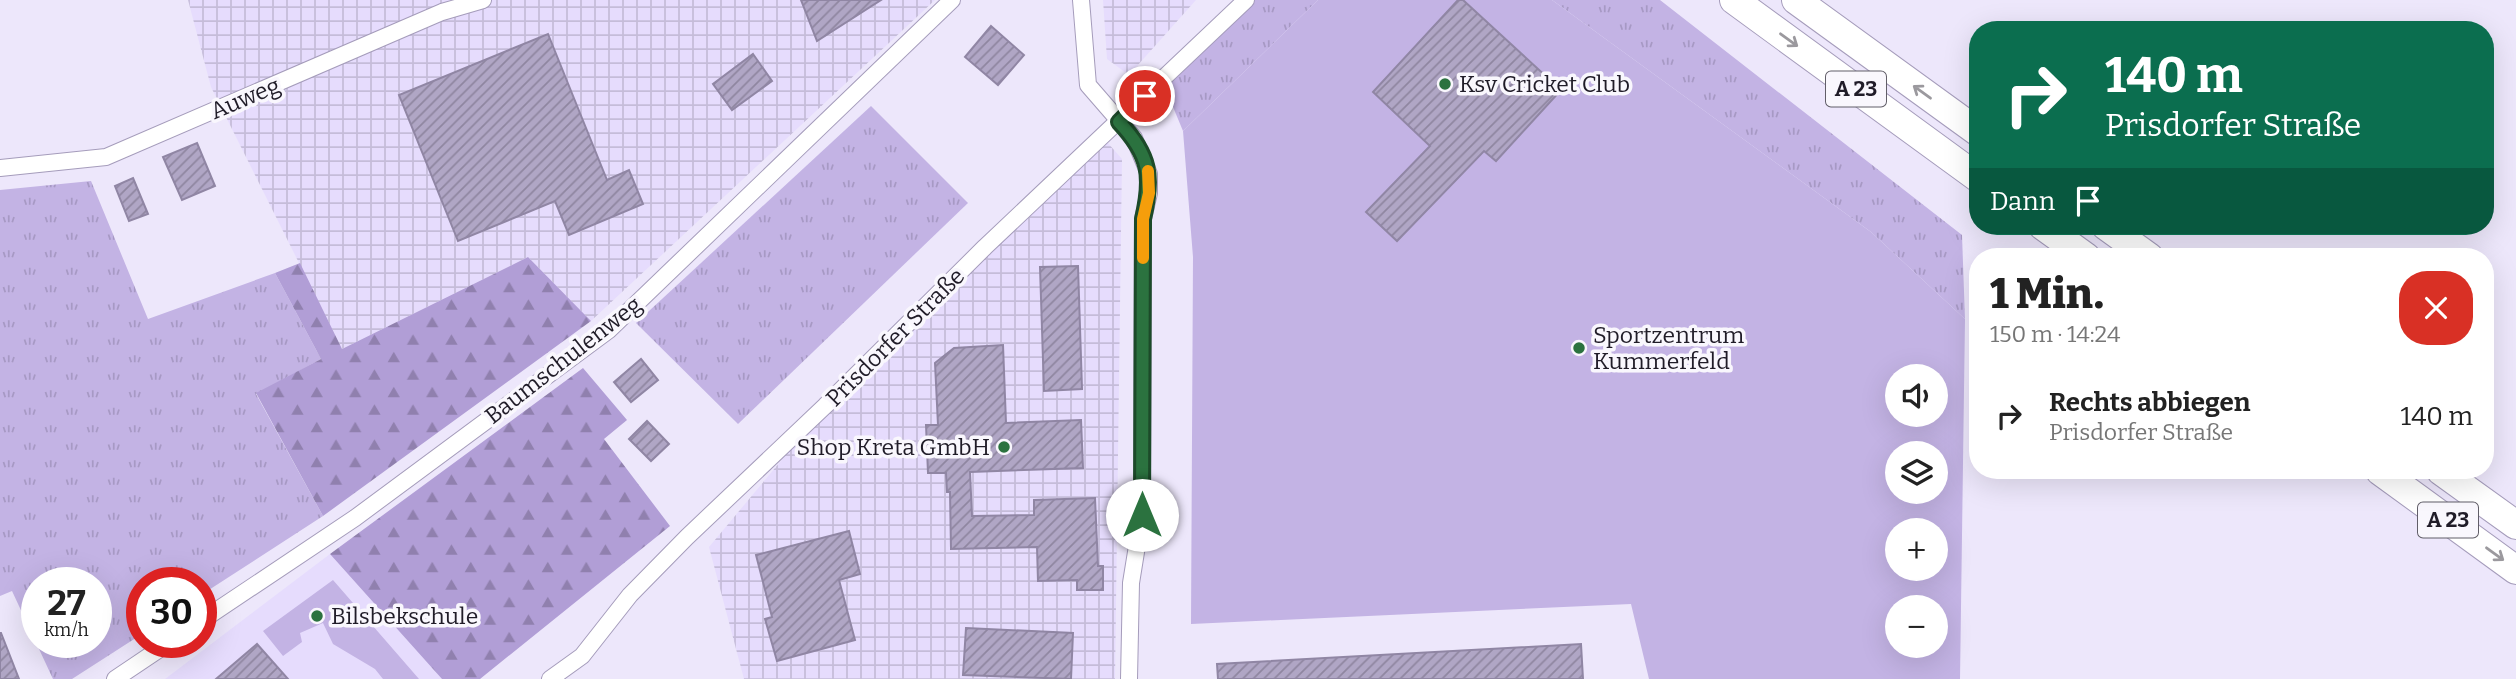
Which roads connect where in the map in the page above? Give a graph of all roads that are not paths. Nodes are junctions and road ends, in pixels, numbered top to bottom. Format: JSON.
{"nodes":[{"id":1,"x":483,"y":0,"type":"edge"},
{"id":2,"x":952,"y":0,"type":"edge"},
{"id":3,"x":1081,"y":0,"type":"edge"},
{"id":4,"x":1246,"y":0,"type":"edge"},
{"id":5,"x":1734,"y":0,"type":"edge"},
{"id":6,"x":1796,"y":0,"type":"edge"},
{"id":7,"x":1119,"y":122,"type":"junction"},
{"id":8,"x":1969,"y":125,"type":"edge"},
{"id":9,"x":0,"y":168,"type":"edge"},
{"id":10,"x":1969,"y":171,"type":"edge"},
{"id":11,"x":2055,"y":235,"type":"edge"},
{"id":12,"x":2118,"y":235,"type":"edge"},
{"id":13,"x":2074,"y":248,"type":"edge"},
{"id":14,"x":2137,"y":248,"type":"edge"},
{"id":15,"x":2391,"y":479,"type":"edge"},
{"id":16,"x":2452,"y":479,"type":"edge"},
{"id":17,"x":2516,"y":525,"type":"edge"},
{"id":18,"x":2516,"y":570,"type":"edge"},
{"id":19,"x":217,"y":610,"type":"edge"},
{"id":20,"x":146,"y":658,"type":"edge"},
{"id":21,"x":115,"y":679,"type":"edge"},
{"id":22,"x":550,"y":679,"type":"edge"},
{"id":23,"x":1129,"y":679,"type":"edge"}],
"edges":[{"from":1,"to":9,"type":"street","name":"Auweg"},
{"from":2,"to":19,"type":"street","name":"Baumschulenweg"},
{"from":3,"to":7,"type":"street"},
{"from":4,"to":7,"type":"street","name":"Prisdorfer Straße"},
{"from":5,"to":10,"type":"highway","number":"A 23","one_way":true},
{"from":8,"to":6,"type":"highway","number":"A 23","one_way":true},
{"from":7,"to":22,"type":"street","name":"Prisdorfer Straße"},
{"from":7,"to":23,"type":"street"},
{"from":11,"to":13,"type":"highway"},
{"from":12,"to":14,"type":"highway"},
{"from":15,"to":18,"type":"highway","number":"A 23","one_way":true},
{"from":16,"to":17,"type":"highway","number":"A 23"},
{"from":20,"to":21,"type":"street"}]}
